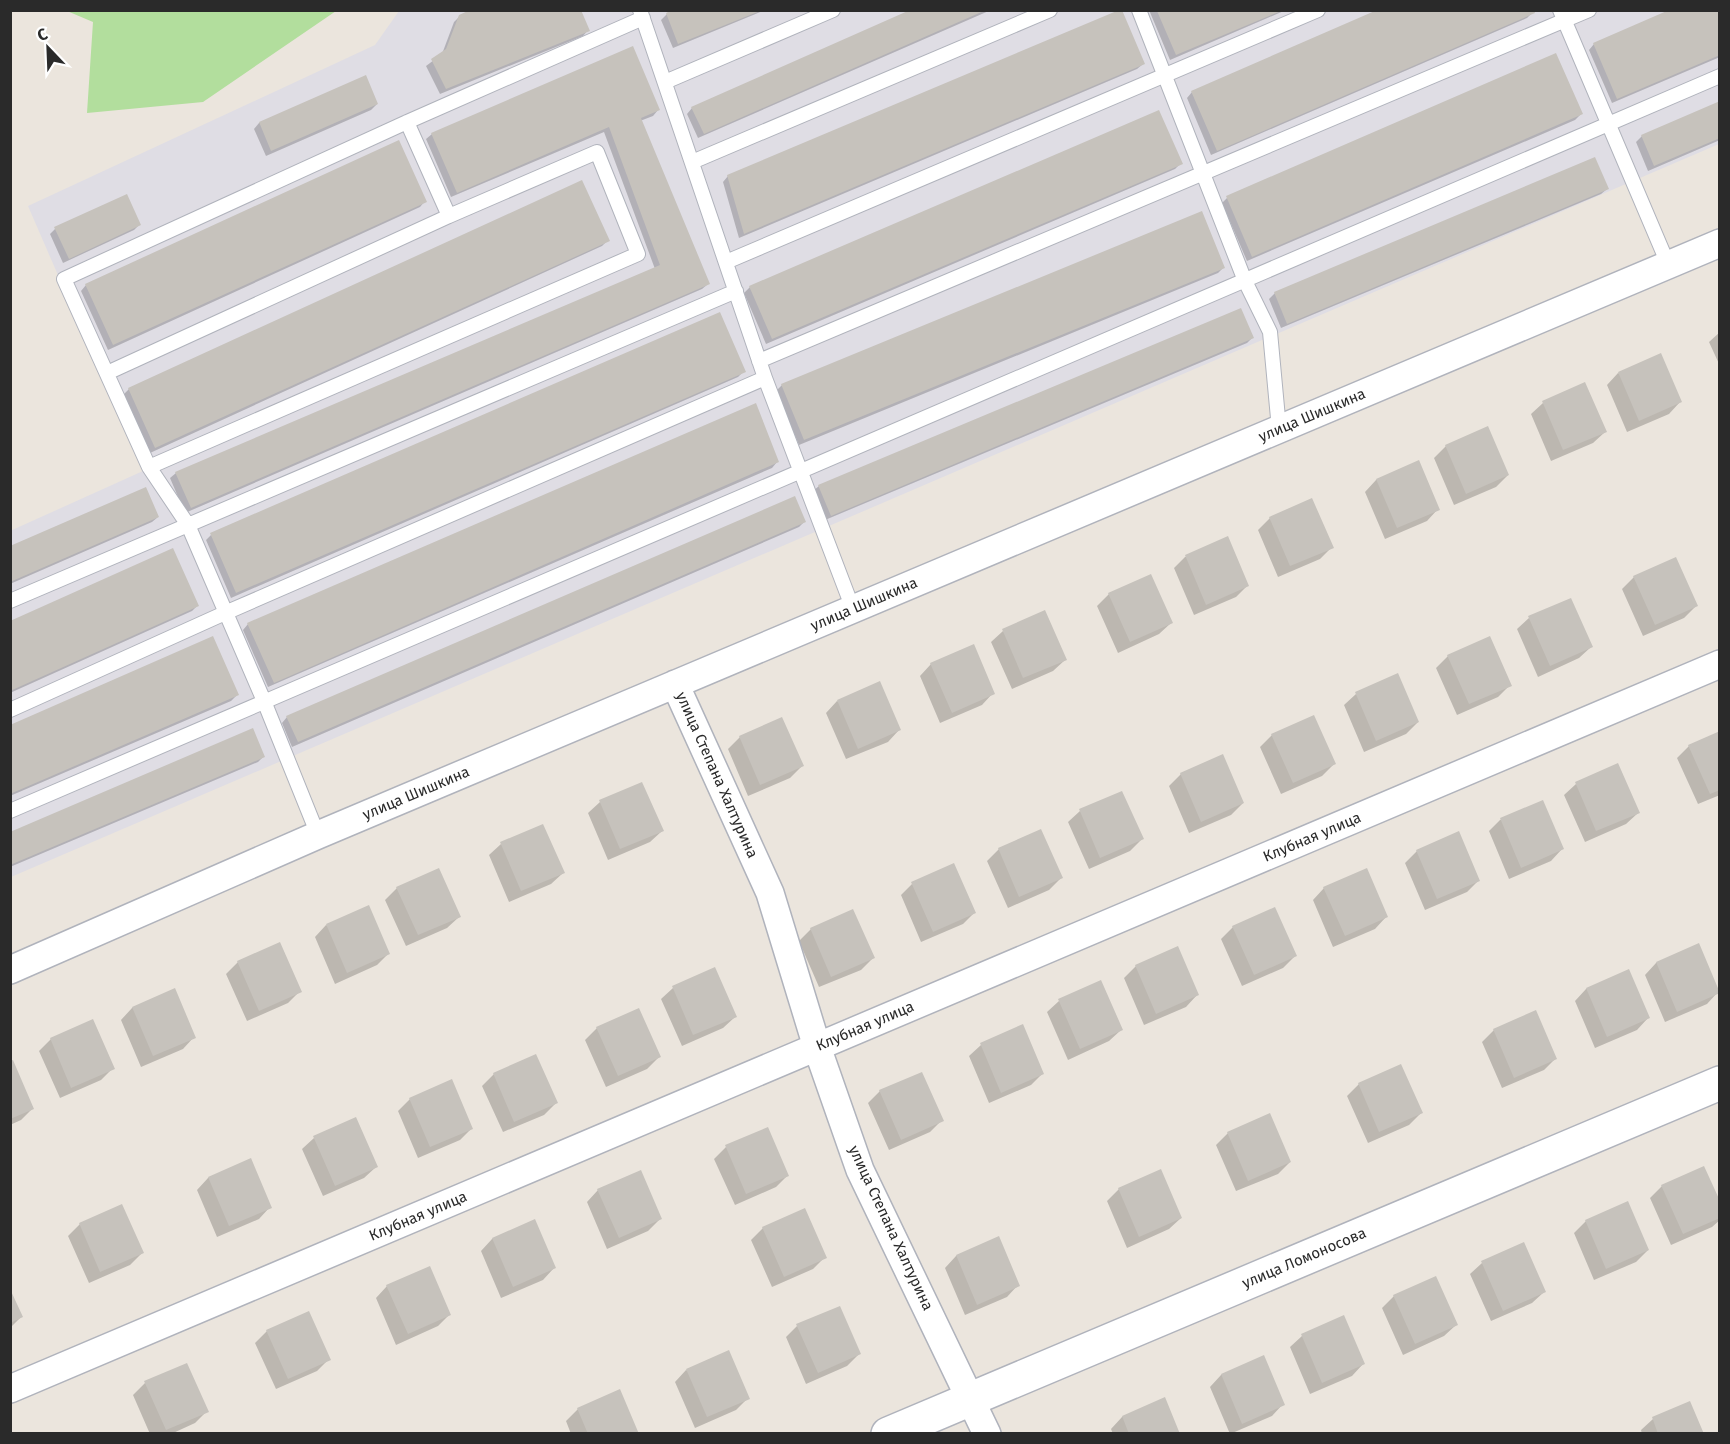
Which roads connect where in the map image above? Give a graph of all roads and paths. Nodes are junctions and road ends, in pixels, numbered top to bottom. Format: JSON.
{"nodes":[{"id":1,"x":833,"y":10,"type":"edge"},
{"id":2,"x":1050,"y":10,"type":"edge"},
{"id":3,"x":1139,"y":10,"type":"edge"},
{"id":4,"x":1318,"y":10,"type":"edge"},
{"id":5,"x":1589,"y":10,"type":"edge"},
{"id":6,"x":642,"y":14,"type":"edge"},
{"id":7,"x":1563,"y":16,"type":"edge"},
{"id":8,"x":1165,"y":76,"type":"junction"},
{"id":9,"x":1719,"y":76,"type":"edge"},
{"id":10,"x":665,"y":82,"type":"junction"},
{"id":11,"x":407,"y":122,"type":"junction"},
{"id":12,"x":1610,"y":123,"type":"junction"},
{"id":13,"x":692,"y":162,"type":"junction"},
{"id":14,"x":1203,"y":173,"type":"junction"},
{"id":15,"x":450,"y":216,"type":"junction"},
{"id":16,"x":1719,"y":243,"type":"edge"},
{"id":17,"x":726,"y":262,"type":"junction"},
{"id":18,"x":1668,"y":264,"type":"junction"},
{"id":19,"x":1245,"y":280,"type":"junction"},
{"id":20,"x":735,"y":291,"type":"junction"},
{"id":21,"x":759,"y":361,"type":"junction"},
{"id":22,"x":107,"y":373,"type":"junction"},
{"id":23,"x":765,"y":378,"type":"junction"},
{"id":24,"x":1279,"y":429,"type":"junction"},
{"id":25,"x":149,"y":467,"type":"junction"},
{"id":26,"x":801,"y":472,"type":"junction"},
{"id":27,"x":188,"y":525,"type":"junction"},
{"id":28,"x":10,"y":601,"type":"edge"},
{"id":29,"x":853,"y":609,"type":"junction"},
{"id":30,"x":225,"y":613,"type":"junction"},
{"id":31,"x":1719,"y":664,"type":"edge"},
{"id":32,"x":675,"y":684,"type":"junction"},
{"id":33,"x":264,"y":701,"type":"junction"},
{"id":34,"x":10,"y":710,"type":"edge"},
{"id":35,"x":10,"y":811,"type":"edge"},
{"id":36,"x":318,"y":835,"type":"junction"},
{"id":37,"x":10,"y":970,"type":"edge"},
{"id":38,"x":817,"y":1047,"type":"junction"},
{"id":39,"x":1719,"y":1083,"type":"edge"},
{"id":40,"x":10,"y":1389,"type":"edge"},
{"id":41,"x":972,"y":1398,"type":"junction"},
{"id":42,"x":888,"y":1434,"type":"edge"},
{"id":43,"x":987,"y":1434,"type":"edge"}],
"edges":[{"from":1,"to":10,"type":"lane"},
{"from":2,"to":13,"type":"lane"},
{"from":3,"to":8,"type":"lane"},
{"from":4,"to":8,"type":"lane"},
{"from":5,"to":7,"type":"lane"},
{"from":6,"to":10,"type":"lane"},
{"from":6,"to":11,"type":"lane"},
{"from":7,"to":12,"type":"lane"},
{"from":7,"to":14,"type":"lane"},
{"from":8,"to":14,"type":"lane"},
{"from":8,"to":17,"type":"lane"},
{"from":9,"to":12,"type":"lane"},
{"from":10,"to":13,"type":"lane"},
{"from":11,"to":15,"type":"lane"},
{"from":11,"to":22,"type":"lane"},
{"from":12,"to":18,"type":"lane"},
{"from":12,"to":19,"type":"lane"},
{"from":13,"to":17,"type":"lane"},
{"from":14,"to":19,"type":"lane"},
{"from":14,"to":21,"type":"lane"},
{"from":15,"to":22,"type":"lane"},
{"from":15,"to":25,"type":"lane"},
{"from":16,"to":18,"type":"street","name":"улица Шишкина"},
{"from":17,"to":20,"type":"lane"},
{"from":18,"to":24,"type":"street","name":"улица Шишкина"},
{"from":19,"to":24,"type":"lane"},
{"from":19,"to":26,"type":"lane"},
{"from":20,"to":21,"type":"lane"},
{"from":20,"to":27,"type":"lane"},
{"from":21,"to":23,"type":"lane"},
{"from":22,"to":25,"type":"lane"},
{"from":23,"to":26,"type":"lane"},
{"from":23,"to":30,"type":"lane"},
{"from":24,"to":29,"type":"street","name":"улица Шишкина"},
{"from":25,"to":27,"type":"lane"},
{"from":26,"to":29,"type":"lane"},
{"from":26,"to":33,"type":"lane"},
{"from":27,"to":28,"type":"lane"},
{"from":27,"to":30,"type":"lane"},
{"from":29,"to":32,"type":"street","name":"улица Шишкина"},
{"from":30,"to":33,"type":"lane"},
{"from":30,"to":34,"type":"lane"},
{"from":31,"to":38,"type":"street","name":"Клубная улица"},
{"from":32,"to":36,"type":"street","name":"улица Шишкина"},
{"from":32,"to":38,"type":"street","name":"улица Степана Халтурина"},
{"from":33,"to":35,"type":"lane"},
{"from":33,"to":36,"type":"lane"},
{"from":36,"to":37,"type":"street","name":"улица Шишкина"},
{"from":38,"to":40,"type":"street","name":"Клубная улица"},
{"from":38,"to":41,"type":"street","name":"улица Степана Халтурина"},
{"from":39,"to":41,"type":"street","name":"улица Ломоносова"},
{"from":41,"to":42,"type":"street","name":"улица Ломоносова"},
{"from":41,"to":43,"type":"street","name":"улица Степана Халтурина"}]}
